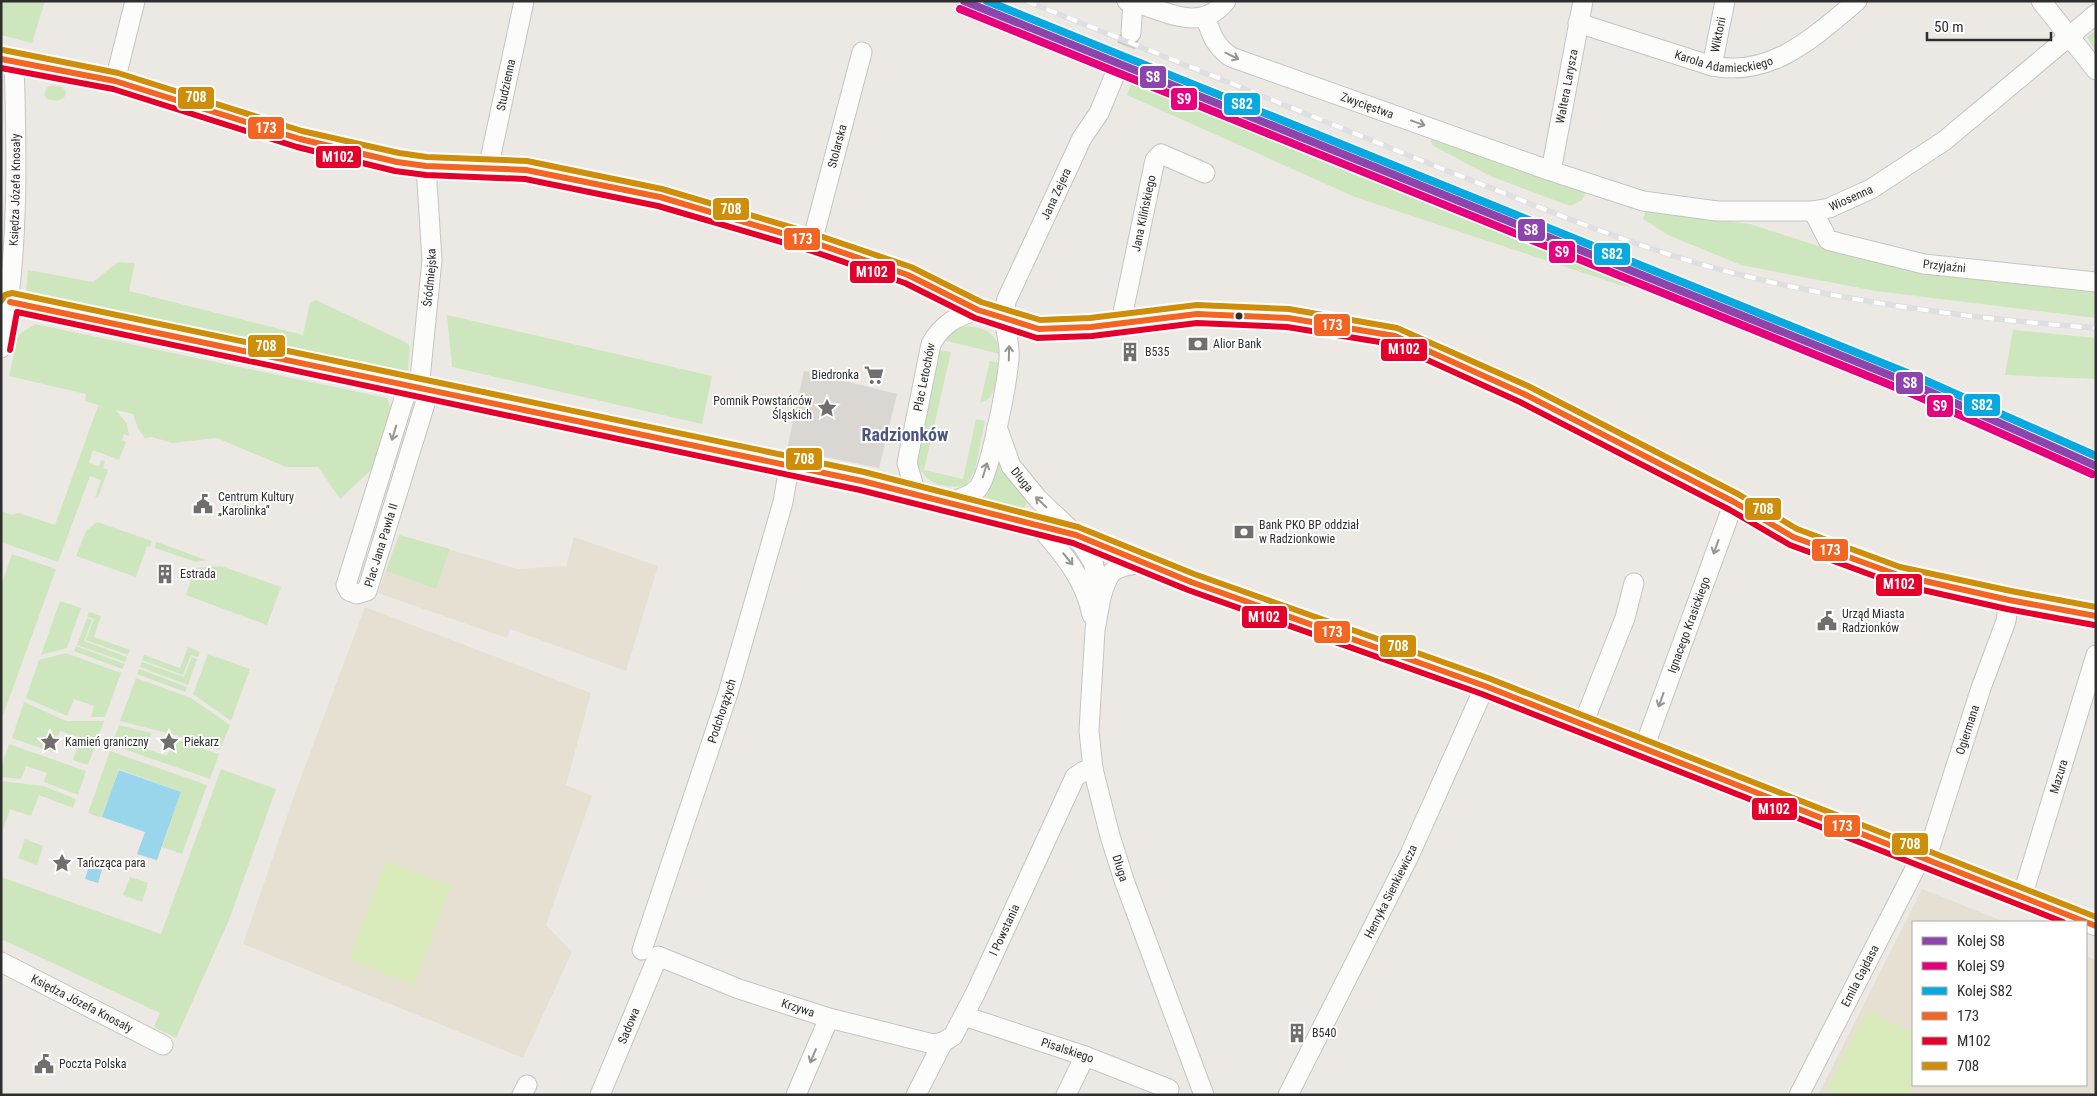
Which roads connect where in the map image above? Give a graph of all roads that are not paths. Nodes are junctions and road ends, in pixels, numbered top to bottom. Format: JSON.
{"nodes":[{"id":1,"x":135,"y":1,"type":"edge"},
{"id":2,"x":524,"y":1,"type":"edge"},
{"id":3,"x":1226,"y":1,"type":"edge"},
{"id":4,"x":1582,"y":1,"type":"edge"},
{"id":5,"x":1725,"y":1,"type":"edge"},
{"id":6,"x":1857,"y":1,"type":"edge"},
{"id":7,"x":2041,"y":1,"type":"edge"},
{"id":8,"x":1131,"y":2,"type":"edge"},
{"id":9,"x":2096,"y":14,"type":"edge"},
{"id":10,"x":1206,"y":18,"type":"junction"},
{"id":11,"x":1578,"y":23,"type":"junction"},
{"id":12,"x":1131,"y":33,"type":"tunnel mouth"},
{"id":13,"x":2069,"y":36,"type":"junction"},
{"id":14,"x":862,"y":52,"type":"dead end"},
{"id":15,"x":8,"y":60,"type":"edge"},
{"id":16,"x":1712,"y":66,"type":"junction"},
{"id":17,"x":2096,"y":70,"type":"edge"},
{"id":18,"x":1116,"y":72,"type":"tunnel mouth"},
{"id":19,"x":116,"y":81,"type":"junction"},
{"id":20,"x":426,"y":166,"type":"junction"},
{"id":21,"x":488,"y":169,"type":"junction"},
{"id":22,"x":1551,"y":171,"type":"junction"},
{"id":23,"x":1205,"y":172,"type":"dead end"},
{"id":24,"x":1813,"y":211,"type":"junction"},
{"id":25,"x":812,"y":242,"type":"junction"},
{"id":26,"x":2096,"y":282,"type":"edge"},
{"id":27,"x":10,"y":302,"type":"junction"},
{"id":28,"x":978,"y":310,"type":"junction"},
{"id":29,"x":1002,"y":319,"type":"junction"},
{"id":30,"x":1120,"y":322,"type":"junction"},
{"id":31,"x":1,"y":348,"type":"edge"},
{"id":32,"x":418,"y":389,"type":"junction"},
{"id":33,"x":997,"y":427,"type":"junction"},
{"id":34,"x":790,"y":467,"type":"junction"},
{"id":35,"x":922,"y":495,"type":"junction"},
{"id":36,"x":952,"y":502,"type":"junction"},
{"id":37,"x":1734,"y":502,"type":"junction"},
{"id":38,"x":1040,"y":527,"type":"junction"},
{"id":39,"x":1076,"y":535,"type":"junction"},
{"id":40,"x":1142,"y":563,"type":"junction"},
{"id":41,"x":1634,"y":583,"type":"dead end"},
{"id":42,"x":1100,"y":597,"type":"junction"},
{"id":43,"x":2009,"y":600,"type":"junction"},
{"id":44,"x":2096,"y":616,"type":"edge"},
{"id":45,"x":1095,"y":630,"type":"junction"},
{"id":46,"x":2096,"y":655,"type":"edge"},
{"id":47,"x":1486,"y":686,"type":"junction"},
{"id":48,"x":1583,"y":724,"type":"junction"},
{"id":49,"x":1644,"y":748,"type":"junction"},
{"id":50,"x":1093,"y":769,"type":"junction"},
{"id":51,"x":1921,"y":857,"type":"junction"},
{"id":52,"x":2022,"y":897,"type":"junction"},
{"id":53,"x":2083,"y":921,"type":"edge"},
{"id":54,"x":650,"y":953,"type":"junction"},
{"id":55,"x":1,"y":962,"type":"edge"},
{"id":56,"x":964,"y":1016,"type":"junction"},
{"id":57,"x":829,"y":1018,"type":"junction"},
{"id":58,"x":943,"y":1042,"type":"junction"},
{"id":59,"x":163,"y":1045,"type":"dead end"},
{"id":60,"x":1086,"y":1056,"type":"junction"},
{"id":61,"x":1169,"y":1089,"type":"dead end"},
{"id":62,"x":600,"y":1095,"type":"edge"},
{"id":63,"x":796,"y":1095,"type":"edge"},
{"id":64,"x":916,"y":1095,"type":"edge"},
{"id":65,"x":1066,"y":1095,"type":"edge"},
{"id":66,"x":1204,"y":1095,"type":"edge"},
{"id":67,"x":1288,"y":1095,"type":"edge"},
{"id":68,"x":1798,"y":1095,"type":"edge"}],
"edges":[{"from":1,"to":19,"type":"street"},
{"from":2,"to":21,"type":"street","name":"Studzienna"},
{"from":3,"to":10,"type":"street"},
{"from":4,"to":11,"type":"street","name":"Waltera Larysza"},
{"from":5,"to":16,"type":"street","name":"Wiktorii"},
{"from":6,"to":16,"type":"street","name":"Karola Adamieckiego"},
{"from":7,"to":13,"type":"street"},
{"from":8,"to":10,"type":"street"},
{"from":8,"to":12,"type":"street"},
{"from":9,"to":13,"type":"street","name":"Wiosenna"},
{"from":10,"to":22,"type":"street","name":"Zwycięstwa","one_way":true},
{"from":11,"to":16,"type":"street","name":"Karola Adamieckiego"},
{"from":11,"to":22,"type":"street","name":"Waltera Larysza"},
{"from":13,"to":17,"type":"street"},
{"from":13,"to":24,"type":"street","name":"Wiosenna"},
{"from":14,"to":25,"type":"street","name":"Stolarska"},
{"from":15,"to":19,"type":"street"},
{"from":15,"to":27,"type":"street","name":"Księdza Józefa Knosały"},
{"from":18,"to":29,"type":"street","name":"Jana Zejera"},
{"from":19,"to":20,"type":"street"},
{"from":20,"to":21,"type":"street"},
{"from":20,"to":32,"type":"street","name":"Śródmiejska"},
{"from":21,"to":25,"type":"street"},
{"from":22,"to":24,"type":"street","name":"Wiosenna"},
{"from":23,"to":30,"type":"street","name":"Jana Kilińskiego"},
{"from":24,"to":26,"type":"street","name":"Przyjaźni"},
{"from":25,"to":28,"type":"street"},
{"from":27,"to":31,"type":"street","name":"Księdza Józefa Knosały"},
{"from":27,"to":32,"type":"street"},
{"from":28,"to":29,"type":"street"},
{"from":28,"to":35,"type":"street","name":"Plac Letochów"},
{"from":29,"to":30,"type":"street"},
{"from":33,"to":29,"type":"street","one_way":true},
{"from":30,"to":37,"type":"street"},
{"from":32,"to":32,"type":"street","name":"Plac Jana Pawła II","one_way":true},
{"from":32,"to":34,"type":"street"},
{"from":36,"to":33,"type":"street","one_way":true},
{"from":39,"to":33,"type":"street","name":"Długa","one_way":true},
{"from":34,"to":35,"type":"street"},
{"from":34,"to":54,"type":"street","name":"Podchorążych"},
{"from":35,"to":36,"type":"street"},
{"from":36,"to":38,"type":"street"},
{"from":37,"to":43,"type":"street"},
{"from":37,"to":49,"type":"street","name":"Ignacego Krasickiego","one_way":true},
{"from":38,"to":39,"type":"street"},
{"from":38,"to":45,"type":"street","name":"Długa","one_way":true},
{"from":39,"to":40,"type":"street"},
{"from":39,"to":42,"type":"street","name":"Długa"},
{"from":40,"to":42,"type":"street"},
{"from":40,"to":47,"type":"street"},
{"from":41,"to":48,"type":"street"},
{"from":42,"to":45,"type":"street","name":"Długa"},
{"from":43,"to":44,"type":"street"},
{"from":43,"to":51,"type":"street","name":"Ogiermana"},
{"from":45,"to":50,"type":"street","name":"Długa"},
{"from":46,"to":52,"type":"street","name":"Mazura"},
{"from":47,"to":48,"type":"street"},
{"from":47,"to":67,"type":"street","name":"Henryka Sienkiewicza"},
{"from":48,"to":49,"type":"street"},
{"from":49,"to":51,"type":"street"},
{"from":50,"to":56,"type":"street","name":"I Powstania"},
{"from":50,"to":66,"type":"street","name":"Długa"},
{"from":51,"to":52,"type":"street"},
{"from":51,"to":68,"type":"street","name":"Emila Gajdasa"},
{"from":52,"to":53,"type":"street"},
{"from":54,"to":57,"type":"street","name":"Krzywa"},
{"from":54,"to":62,"type":"street","name":"Sadowa"},
{"from":55,"to":59,"type":"street","name":"Księdza Józefa Knosały"},
{"from":56,"to":58,"type":"street","name":"I Powstania"},
{"from":56,"to":60,"type":"street","name":"Pisalskiego"},
{"from":57,"to":58,"type":"street","name":"Krzywa"},
{"from":57,"to":63,"type":"street","one_way":true},
{"from":58,"to":64,"type":"street","name":"I Powstania"},
{"from":60,"to":61,"type":"street","name":"Pisalskiego"},
{"from":60,"to":65,"type":"street"}]}
